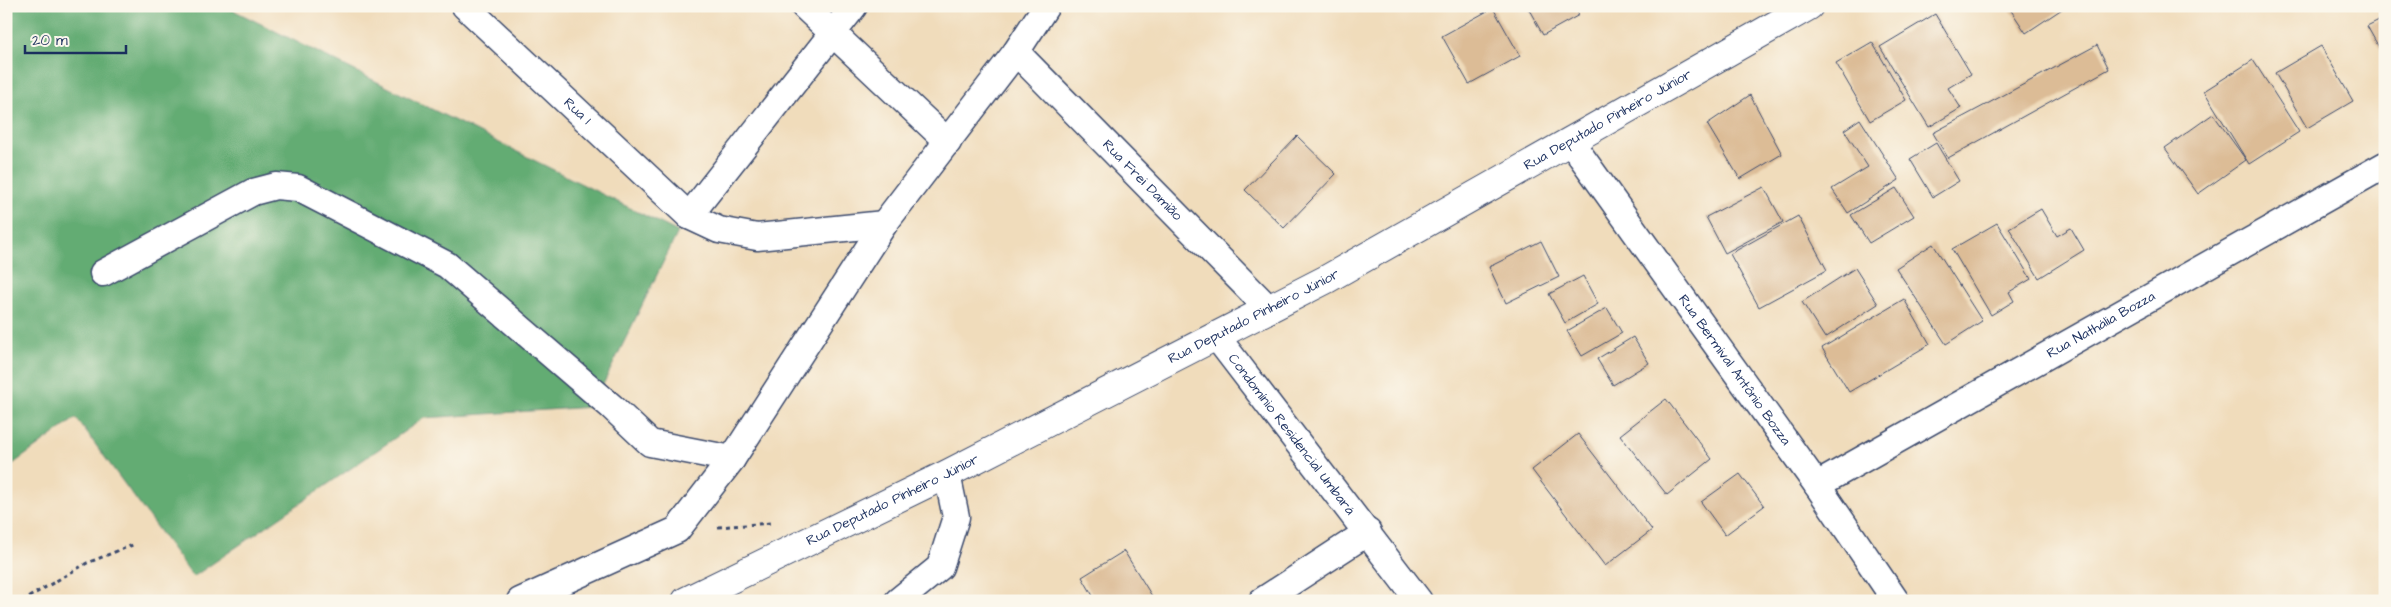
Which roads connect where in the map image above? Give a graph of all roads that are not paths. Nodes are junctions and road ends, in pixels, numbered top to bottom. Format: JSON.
{"nodes":[{"id":1,"x":465,"y":6,"type":"edge"},
{"id":2,"x":804,"y":6,"type":"edge"},
{"id":3,"x":854,"y":6,"type":"edge"},
{"id":4,"x":1046,"y":6,"type":"edge"},
{"id":5,"x":1809,"y":6,"type":"edge"},
{"id":6,"x":833,"y":34,"type":"junction"},
{"id":7,"x":1016,"y":52,"type":"junction"},
{"id":8,"x":1570,"y":141,"type":"junction"},
{"id":9,"x":948,"y":142,"type":"junction"},
{"id":10,"x":2385,"y":165,"type":"edge"},
{"id":11,"x":689,"y":216,"type":"junction"},
{"id":12,"x":884,"y":224,"type":"junction"},
{"id":13,"x":103,"y":273,"type":"dead end"},
{"id":14,"x":1268,"y":309,"type":"junction"},
{"id":15,"x":1216,"y":336,"type":"junction"},
{"id":16,"x":732,"y":459,"type":"junction"},
{"id":17,"x":947,"y":474,"type":"junction"},
{"id":18,"x":1817,"y":486,"type":"junction"},
{"id":19,"x":1368,"y":532,"type":"junction"},
{"id":20,"x":520,"y":601,"type":"edge"},
{"id":21,"x":686,"y":601,"type":"edge"},
{"id":22,"x":898,"y":601,"type":"edge"},
{"id":23,"x":1262,"y":601,"type":"edge"},
{"id":24,"x":1419,"y":601,"type":"edge"},
{"id":25,"x":1896,"y":601,"type":"edge"}],
"edges":[{"from":1,"to":11,"type":"street","name":"Rua 1"},
{"from":2,"to":6,"type":"street"},
{"from":3,"to":6,"type":"street"},
{"from":4,"to":7,"type":"street"},
{"from":5,"to":8,"type":"street","name":"Rua Deputado Pinheiro Júnior"},
{"from":6,"to":9,"type":"street"},
{"from":6,"to":11,"type":"street"},
{"from":7,"to":9,"type":"street"},
{"from":7,"to":14,"type":"street","name":"Rua Frei Damião"},
{"from":8,"to":14,"type":"street","name":"Rua Deputado Pinheiro Júnior"},
{"from":8,"to":18,"type":"street","name":"Rua Bermival Antônio Bozza"},
{"from":9,"to":12,"type":"street"},
{"from":10,"to":18,"type":"street","name":"Rua Nathália Bozza"},
{"from":11,"to":12,"type":"street","name":"Rua 1"},
{"from":12,"to":16,"type":"street"},
{"from":13,"to":16,"type":"street"},
{"from":14,"to":15,"type":"street","name":"Rua Deputado Pinheiro Júnior"},
{"from":15,"to":17,"type":"street","name":"Rua Deputado Pinheiro Júnior"},
{"from":15,"to":19,"type":"street","name":"Condomínio Residencial Umbará"},
{"from":16,"to":20,"type":"street"},
{"from":17,"to":21,"type":"street","name":"Rua Deputado Pinheiro Júnior"},
{"from":17,"to":22,"type":"street"},
{"from":18,"to":25,"type":"street","name":"Rua Bermival Antônio Bozza"},
{"from":19,"to":23,"type":"street"},
{"from":19,"to":24,"type":"street","name":"Condomínio Residencial Umbará"}]}
